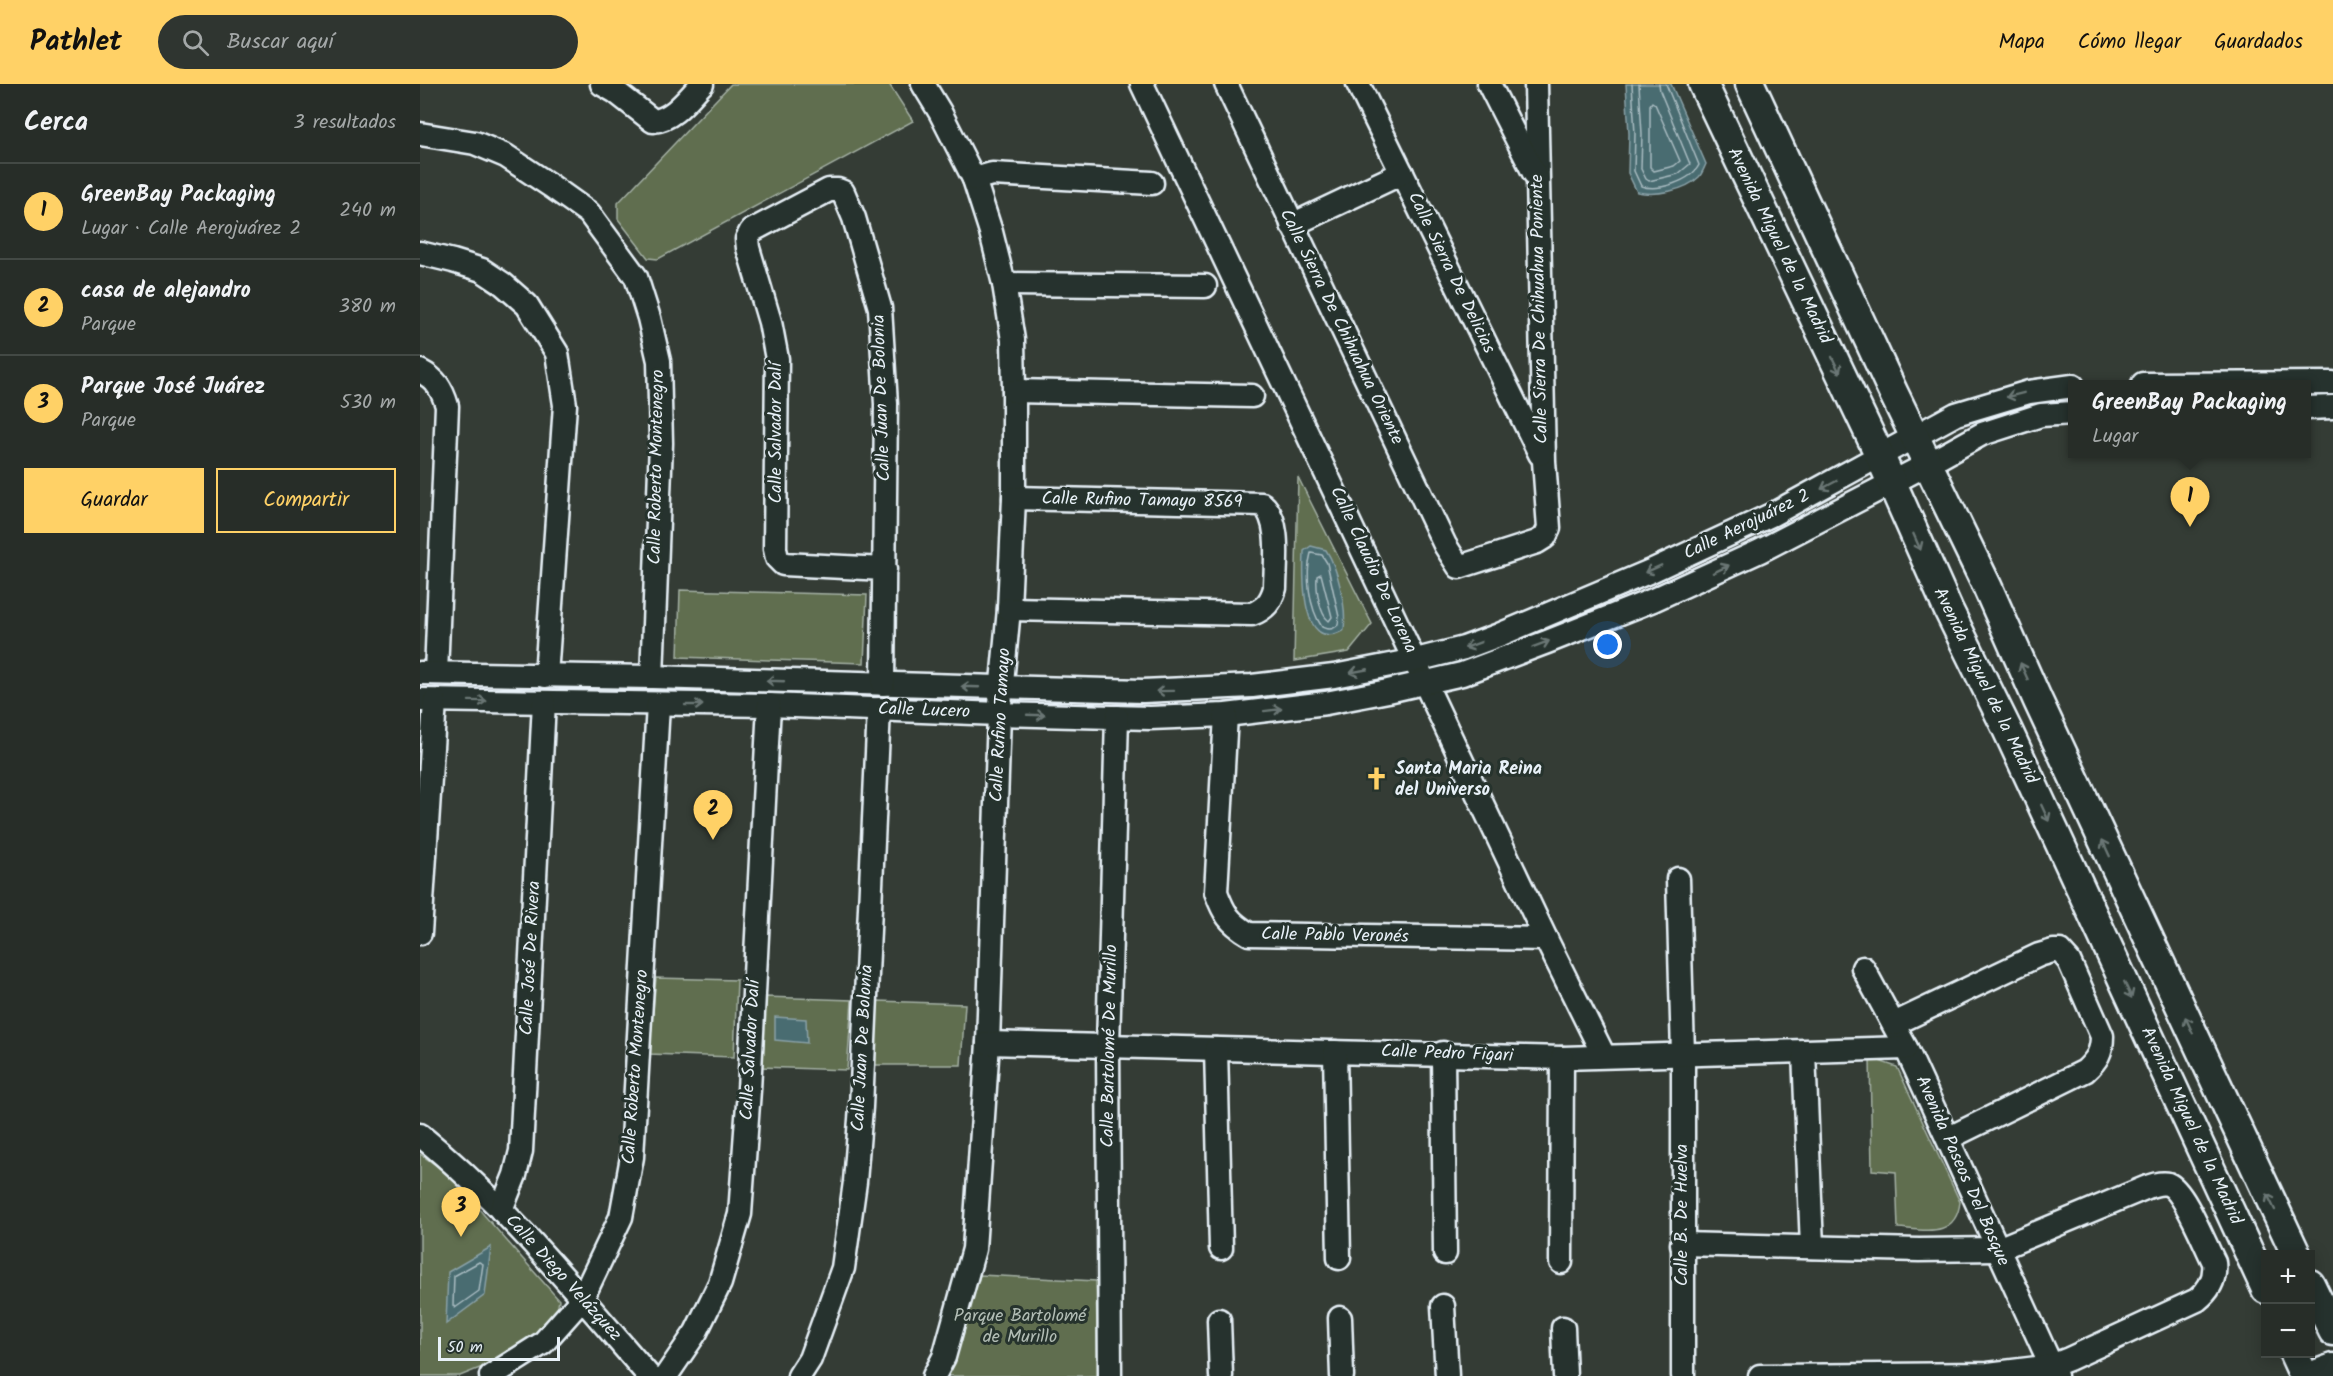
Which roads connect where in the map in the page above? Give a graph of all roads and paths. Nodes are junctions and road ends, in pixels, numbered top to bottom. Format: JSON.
{"nodes":[{"id":1,"x":602,"y":84,"type":"edge"},
{"id":2,"x":702,"y":84,"type":"edge"},
{"id":3,"x":923,"y":84,"type":"edge"},
{"id":4,"x":1142,"y":84,"type":"edge"},
{"id":5,"x":1226,"y":84,"type":"edge"},
{"id":6,"x":1358,"y":84,"type":"edge"},
{"id":7,"x":1489,"y":84,"type":"edge"},
{"id":8,"x":1536,"y":84,"type":"edge"},
{"id":9,"x":1703,"y":84,"type":"edge"},
{"id":10,"x":1750,"y":84,"type":"edge"},
{"id":11,"x":420,"y":134,"type":"edge"},
{"id":12,"x":1402,"y":173,"type":"junction"},
{"id":13,"x":974,"y":179,"type":"junction"},
{"id":14,"x":1537,"y":180,"type":"junction"},
{"id":15,"x":1152,"y":183,"type":"dead end"},
{"id":16,"x":1292,"y":225,"type":"junction"},
{"id":17,"x":747,"y":238,"type":"joint"},
{"id":18,"x":420,"y":253,"type":"edge"},
{"id":19,"x":1004,"y":284,"type":"junction"},
{"id":20,"x":1204,"y":286,"type":"dead end"},
{"id":21,"x":420,"y":371,"type":"edge"},
{"id":22,"x":2311,"y":382,"type":"edge"},
{"id":23,"x":2333,"y":382,"type":"edge"},
{"id":24,"x":2068,"y":387,"type":"edge"},
{"id":25,"x":1014,"y":391,"type":"junction"},
{"id":26,"x":1252,"y":396,"type":"dead end"},
{"id":27,"x":2333,"y":407,"type":"edge"},
{"id":28,"x":2311,"y":408,"type":"edge"},
{"id":29,"x":2068,"y":412,"type":"edge"},
{"id":30,"x":1956,"y":414,"type":"junction"},
{"id":31,"x":1915,"y":437,"type":"junction"},
{"id":32,"x":1967,"y":441,"type":"junction"},
{"id":33,"x":1880,"y":456,"type":"junction"},
{"id":34,"x":1544,"y":461,"type":"junction"},
{"id":35,"x":1928,"y":465,"type":"junction"},
{"id":36,"x":1891,"y":484,"type":"junction"},
{"id":37,"x":1014,"y":498,"type":"junction"},
{"id":38,"x":1548,"y":533,"type":"joint"},
{"id":39,"x":885,"y":569,"type":"junction"},
{"id":40,"x":1009,"y":609,"type":"junction"},
{"id":41,"x":1416,"y":660,"type":"junction"},
{"id":42,"x":428,"y":673,"type":"edge"},
{"id":43,"x":546,"y":676,"type":"junction"},
{"id":44,"x":652,"y":677,"type":"junction"},
{"id":45,"x":1425,"y":682,"type":"junction"},
{"id":46,"x":883,"y":684,"type":"junction"},
{"id":47,"x":1002,"y":689,"type":"junction"},
{"id":48,"x":427,"y":701,"type":"edge"},
{"id":49,"x":544,"y":702,"type":"junction"},
{"id":50,"x":658,"y":705,"type":"junction"},
{"id":51,"x":769,"y":705,"type":"junction"},
{"id":52,"x":879,"y":710,"type":"junction"},
{"id":53,"x":999,"y":714,"type":"junction"},
{"id":54,"x":1226,"y":715,"type":"junction"},
{"id":55,"x":1117,"y":717,"type":"junction"},
{"id":56,"x":1678,"y":879,"type":"dead end"},
{"id":57,"x":420,"y":933,"type":"edge"},
{"id":58,"x":1546,"y":939,"type":"junction"},
{"id":59,"x":1863,"y":968,"type":"dead end"},
{"id":60,"x":1894,"y":1024,"type":"junction"},
{"id":61,"x":988,"y":1043,"type":"junction"},
{"id":62,"x":1108,"y":1046,"type":"junction"},
{"id":63,"x":1216,"y":1048,"type":"junction"},
{"id":64,"x":1906,"y":1048,"type":"junction"},
{"id":65,"x":1335,"y":1052,"type":"junction"},
{"id":66,"x":1804,"y":1052,"type":"junction"},
{"id":67,"x":1443,"y":1053,"type":"junction"},
{"id":68,"x":1683,"y":1054,"type":"junction"},
{"id":69,"x":1604,"y":1056,"type":"junction"},
{"id":70,"x":1562,"y":1058,"type":"junction"},
{"id":71,"x":420,"y":1135,"type":"edge"},
{"id":72,"x":1949,"y":1138,"type":"junction"},
{"id":73,"x":501,"y":1210,"type":"junction"},
{"id":74,"x":1682,"y":1244,"type":"junction"},
{"id":75,"x":1812,"y":1247,"type":"junction"},
{"id":76,"x":1221,"y":1248,"type":"dead end"},
{"id":77,"x":1998,"y":1249,"type":"junction"},
{"id":78,"x":2294,"y":1250,"type":"edge"},
{"id":79,"x":1445,"y":1253,"type":"dead end"},
{"id":80,"x":1339,"y":1258,"type":"dead end"},
{"id":81,"x":1561,"y":1262,"type":"dead end"},
{"id":82,"x":2261,"y":1280,"type":"edge"},
{"id":83,"x":2315,"y":1294,"type":"edge"},
{"id":84,"x":582,"y":1299,"type":"junction"},
{"id":85,"x":1443,"y":1306,"type":"dead end"},
{"id":86,"x":1340,"y":1318,"type":"dead end"},
{"id":87,"x":1218,"y":1320,"type":"dead end"},
{"id":88,"x":1563,"y":1328,"type":"dead end"},
{"id":89,"x":2333,"y":1331,"type":"edge"},
{"id":90,"x":2296,"y":1358,"type":"edge"},
{"id":91,"x":2333,"y":1368,"type":"edge"},
{"id":92,"x":2054,"y":1371,"type":"edge"},
{"id":93,"x":491,"y":1376,"type":"edge"},
{"id":94,"x":649,"y":1376,"type":"edge"},
{"id":95,"x":666,"y":1376,"type":"edge"},
{"id":96,"x":799,"y":1376,"type":"edge"},
{"id":97,"x":934,"y":1376,"type":"edge"},
{"id":98,"x":1110,"y":1376,"type":"edge"},
{"id":99,"x":1221,"y":1376,"type":"edge"},
{"id":100,"x":1342,"y":1376,"type":"edge"},
{"id":101,"x":1447,"y":1376,"type":"edge"},
{"id":102,"x":1564,"y":1376,"type":"edge"},
{"id":103,"x":1683,"y":1376,"type":"edge"},
{"id":104,"x":1760,"y":1376,"type":"edge"},
{"id":105,"x":2304,"y":1376,"type":"edge"},
{"id":106,"x":2312,"y":1376,"type":"edge"}],
"edges":[{"from":1,"to":2,"type":"street"},
{"from":3,"to":13,"type":"street","name":"Calle Rufino Tamayo"},
{"from":4,"to":41,"type":"street","name":"Calle Claudio De Lorena"},
{"from":5,"to":16,"type":"street","name":"Calle Sierra De Chihuahua Oriente"},
{"from":6,"to":12,"type":"street","name":"Calle Sierra De Delicias"},
{"from":7,"to":14,"type":"street"},
{"from":8,"to":14,"type":"street","name":"Calle Sierra De Chihuahua Poniente"},
{"from":9,"to":33,"type":"main road","name":"Avenida Miguel de la Madrid","one_way":true},
{"from":10,"to":31,"type":"main road"},
{"from":11,"to":44,"type":"street","name":"Calle Roberto Montenegro"},
{"from":12,"to":16,"type":"street"},
{"from":12,"to":34,"type":"street","name":"Calle Sierra De Delicias"},
{"from":13,"to":15,"type":"street"},
{"from":13,"to":19,"type":"street","name":"Calle Rufino Tamayo"},
{"from":14,"to":34,"type":"street","name":"Calle Sierra De Chihuahua Poniente"},
{"from":16,"to":38,"type":"street","name":"Calle Sierra De Chihuahua Oriente"},
{"from":17,"to":39,"type":"street","name":"Calle Salvador Dalí"},
{"from":17,"to":39,"type":"street","name":"Calle Juan De Bolonia"},
{"from":18,"to":43,"type":"street"},
{"from":19,"to":20,"type":"street"},
{"from":19,"to":25,"type":"street","name":"Calle Rufino Tamayo"},
{"from":21,"to":42,"type":"street"},
{"from":22,"to":23,"type":"street"},
{"from":24,"to":30,"type":"street","name":"Calle Aerojuárez 2","one_way":true},
{"from":25,"to":26,"type":"street"},
{"from":25,"to":37,"type":"street","name":"Calle Rufino Tamayo"},
{"from":27,"to":28,"type":"street"},
{"from":29,"to":32,"type":"street","name":"Calle Aerojuárez 2"},
{"from":30,"to":31,"type":"street","name":"Calle Aerojuárez 2"},
{"from":30,"to":32,"type":"street"},
{"from":31,"to":33,"type":"street","name":"Calle Aerojuárez 2"},
{"from":31,"to":35,"type":"main road"},
{"from":32,"to":35,"type":"street","name":"Calle Aerojuárez 2"},
{"from":33,"to":36,"type":"main road","name":"Avenida Miguel de la Madrid"},
{"from":33,"to":41,"type":"street","name":"Calle Aerojuárez 2","one_way":true},
{"from":34,"to":38,"type":"street","name":"Calle Sierra De Chihuahua Poniente"},
{"from":35,"to":36,"type":"street","name":"Calle Aerojuárez 2"},
{"from":78,"to":35,"type":"main road","one_way":true},
{"from":45,"to":36,"type":"street","name":"Calle Aerojuárez 2","one_way":true},
{"from":36,"to":82,"type":"main road","name":"Avenida Miguel de la Madrid","one_way":true},
{"from":37,"to":40,"type":"street","name":"Calle Rufino Tamayo"},
{"from":37,"to":40,"type":"street","name":"Calle Rufino Tamayo 8569"},
{"from":39,"to":46,"type":"street","name":"Calle Juan De Bolonia"},
{"from":40,"to":47,"type":"street","name":"Calle Rufino Tamayo"},
{"from":41,"to":45,"type":"street","name":"Calle Claudio De Lorena"},
{"from":41,"to":47,"type":"street","name":"Calle Lucero","one_way":true},
{"from":42,"to":43,"type":"street","name":"Calle Lucero"},
{"from":43,"to":44,"type":"street","name":"Calle Lucero"},
{"from":46,"to":44,"type":"street","name":"Calle Lucero","one_way":true},
{"from":54,"to":45,"type":"street","name":"Calle Lucero","one_way":true},
{"from":45,"to":58,"type":"street","name":"Calle Claudio De Lorena"},
{"from":47,"to":46,"type":"street","name":"Calle Lucero","one_way":true},
{"from":47,"to":53,"type":"street","name":"Calle Rufino Tamayo"},
{"from":48,"to":49,"type":"street","name":"Calle Lucero","one_way":true},
{"from":48,"to":57,"type":"street"},
{"from":49,"to":50,"type":"street","name":"Calle Lucero"},
{"from":49,"to":73,"type":"street","name":"Calle José De Rivera"},
{"from":50,"to":51,"type":"street","name":"Calle Lucero","one_way":true},
{"from":50,"to":84,"type":"street","name":"Calle Roberto Montenegro"},
{"from":51,"to":52,"type":"street","name":"Calle Lucero"},
{"from":51,"to":95,"type":"street","name":"Calle Salvador Dalí"},
{"from":52,"to":53,"type":"street","name":"Calle Lucero"},
{"from":52,"to":96,"type":"street","name":"Calle Juan De Bolonia"},
{"from":53,"to":55,"type":"street","name":"Calle Lucero","one_way":true},
{"from":53,"to":61,"type":"street","name":"Calle Rufino Tamayo"},
{"from":54,"to":55,"type":"street","name":"Calle Lucero"},
{"from":54,"to":58,"type":"street","name":"Calle Pablo Veronés"},
{"from":55,"to":62,"type":"street","name":"Calle Bartolomé De Murillo"},
{"from":56,"to":68,"type":"street","name":"Calle B. De Huelva"},
{"from":58,"to":69,"type":"street","name":"Calle Claudio De Lorena"},
{"from":59,"to":60,"type":"street","name":"Avenida Paseos Del Bosque"},
{"from":60,"to":64,"type":"street","name":"Avenida Paseos Del Bosque"},
{"from":60,"to":72,"type":"street"},
{"from":61,"to":62,"type":"street","name":"Calle Pedro Figari"},
{"from":61,"to":97,"type":"street","name":"Calle Rufino Tamayo"},
{"from":62,"to":63,"type":"street","name":"Calle Pedro Figari"},
{"from":62,"to":98,"type":"street","name":"Calle Bartolomé De Murillo"},
{"from":63,"to":65,"type":"street","name":"Calle Pedro Figari"},
{"from":63,"to":76,"type":"street"},
{"from":64,"to":66,"type":"street","name":"Calle Pedro Figari"},
{"from":64,"to":72,"type":"street","name":"Avenida Paseos Del Bosque"},
{"from":65,"to":67,"type":"street","name":"Calle Pedro Figari"},
{"from":65,"to":80,"type":"street"},
{"from":66,"to":68,"type":"street","name":"Calle Pedro Figari"},
{"from":66,"to":75,"type":"street"},
{"from":67,"to":70,"type":"street","name":"Calle Pedro Figari"},
{"from":67,"to":79,"type":"street"},
{"from":68,"to":69,"type":"street","name":"Calle Pedro Figari"},
{"from":68,"to":74,"type":"street","name":"Calle B. De Huelva"},
{"from":69,"to":70,"type":"street","name":"Calle Pedro Figari"},
{"from":70,"to":81,"type":"street"},
{"from":71,"to":73,"type":"street","name":"Calle Diego Velázquez"},
{"from":72,"to":77,"type":"street","name":"Avenida Paseos Del Bosque"},
{"from":73,"to":84,"type":"street","name":"Calle Diego Velázquez"},
{"from":74,"to":75,"type":"street"},
{"from":74,"to":103,"type":"street","name":"Calle B. De Huelva"},
{"from":75,"to":77,"type":"street"},
{"from":77,"to":92,"type":"street","name":"Avenida Paseos Del Bosque"},
{"from":77,"to":92,"type":"street"},
{"from":83,"to":89,"type":"main road"},
{"from":84,"to":93,"type":"street","name":"Calle Roberto Montenegro"},
{"from":84,"to":94,"type":"street","name":"Calle Diego Velázquez"},
{"from":85,"to":101,"type":"street"},
{"from":86,"to":100,"type":"street"},
{"from":87,"to":99,"type":"street"},
{"from":88,"to":102,"type":"street"},
{"from":90,"to":105,"type":"main road"},
{"from":91,"to":106,"type":"main road"},
{"from":92,"to":104,"type":"street"}]}
